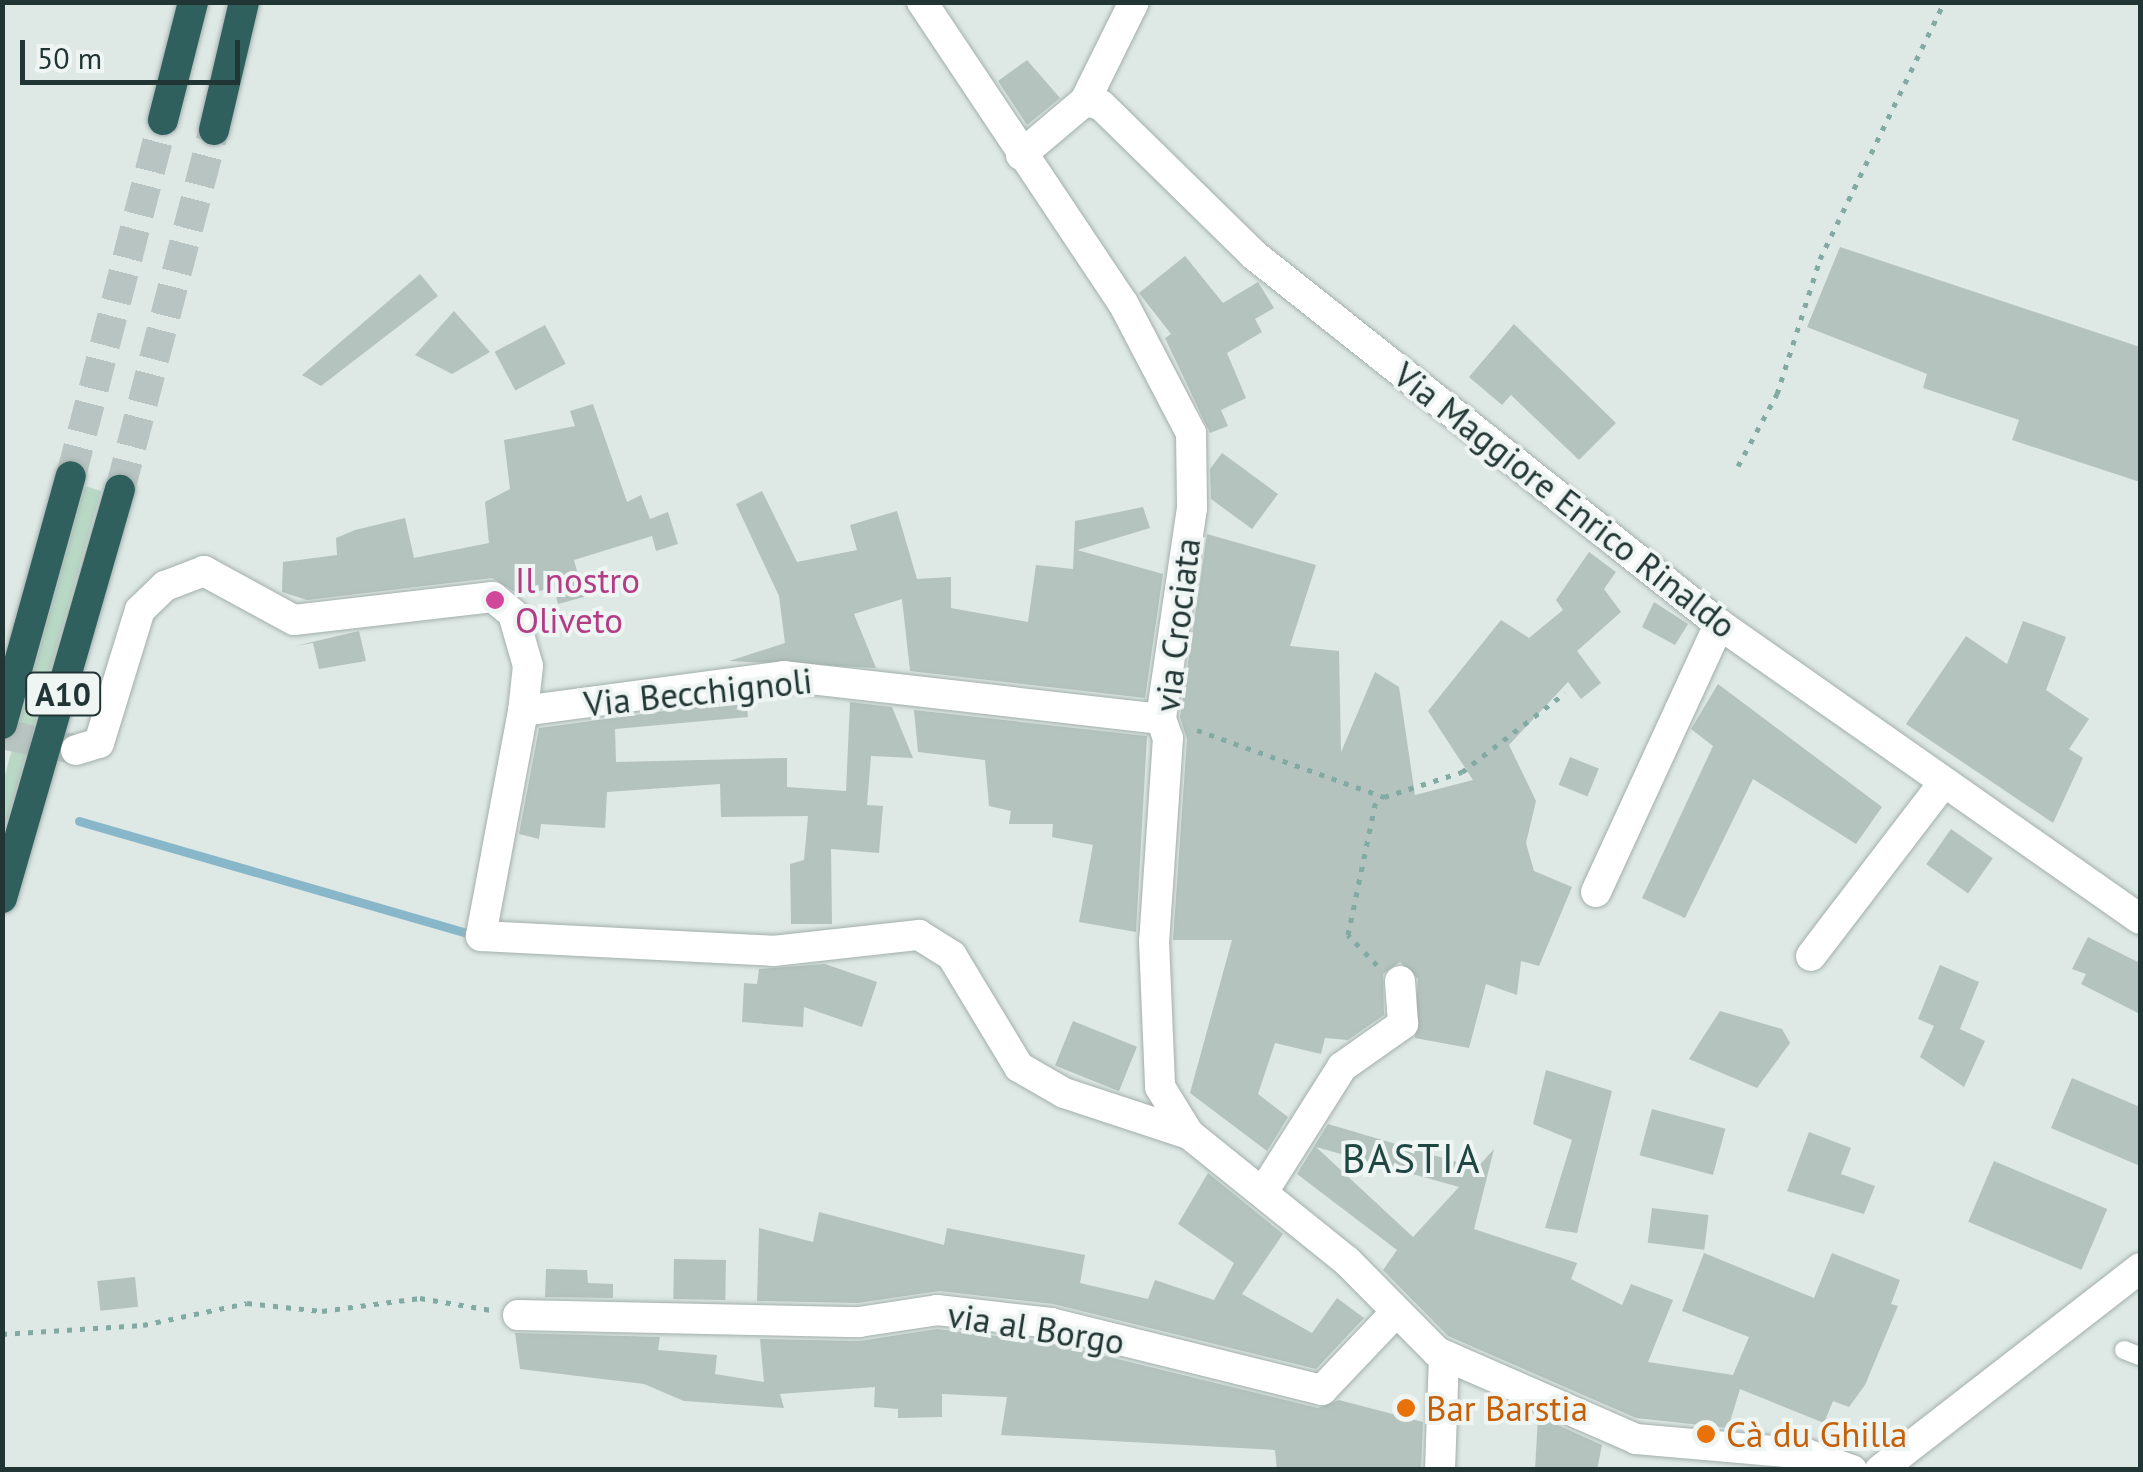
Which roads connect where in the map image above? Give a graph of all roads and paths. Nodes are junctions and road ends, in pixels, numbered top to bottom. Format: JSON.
{"nodes":[{"id":1,"x":193,"y":2,"type":"edge"},
{"id":2,"x":244,"y":2,"type":"edge"},
{"id":3,"x":922,"y":2,"type":"edge"},
{"id":4,"x":1134,"y":2,"type":"edge"},
{"id":5,"x":1944,"y":2,"type":"edge"},
{"id":6,"x":1086,"y":101,"type":"junction"},
{"id":7,"x":163,"y":120,"type":"tunnel mouth"},
{"id":8,"x":214,"y":130,"type":"tunnel mouth"},
{"id":9,"x":1020,"y":156,"type":"junction"},
{"id":10,"x":1738,"y":466,"type":"dead end"},
{"id":11,"x":71,"y":476,"type":"tunnel mouth"},
{"id":12,"x":120,"y":490,"type":"tunnel mouth"},
{"id":13,"x":1719,"y":624,"type":"junction"},
{"id":14,"x":1565,"y":693,"type":"dead end"},
{"id":15,"x":523,"y":711,"type":"junction"},
{"id":16,"x":1160,"y":719,"type":"junction"},
{"id":17,"x":2,"y":724,"type":"edge"},
{"id":18,"x":76,"y":750,"type":"dead end"},
{"id":19,"x":1944,"y":782,"type":"junction"},
{"id":20,"x":1377,"y":795,"type":"junction"},
{"id":21,"x":1596,"y":892,"type":"dead end"},
{"id":22,"x":2,"y":898,"type":"edge"},
{"id":23,"x":2140,"y":919,"type":"edge"},
{"id":24,"x":1811,"y":956,"type":"dead end"},
{"id":25,"x":1400,"y":982,"type":"joint"},
{"id":26,"x":1189,"y":1134,"type":"junction"},
{"id":27,"x":1263,"y":1192,"type":"junction"},
{"id":28,"x":2140,"y":1268,"type":"edge"},
{"id":29,"x":1396,"y":1312,"type":"junction"},
{"id":30,"x":518,"y":1315,"type":"joint"},
{"id":31,"x":2,"y":1334,"type":"edge"},
{"id":32,"x":1444,"y":1356,"type":"junction"},
{"id":33,"x":1440,"y":1470,"type":"edge"},
{"id":34,"x":1852,"y":1470,"type":"edge"},
{"id":35,"x":1880,"y":1470,"type":"edge"}],
"edges":[{"from":1,"to":7,"type":"highway"},
{"from":2,"to":8,"type":"highway"},
{"from":3,"to":9,"type":"street","name":"via Crociata"},
{"from":4,"to":6,"type":"street"},
{"from":5,"to":10,"type":"path"},
{"from":6,"to":9,"type":"street"},
{"from":6,"to":13,"type":"street","name":"Via Maggiore Enrico Rinaldo"},
{"from":9,"to":16,"type":"street","name":"via Crociata"},
{"from":11,"to":17,"type":"highway","number":"A10"},
{"from":12,"to":22,"type":"highway","number":"A10"},
{"from":13,"to":19,"type":"street","name":"Via Maggiore Enrico Rinaldo"},
{"from":13,"to":21,"type":"street"},
{"from":14,"to":20,"type":"path"},
{"from":15,"to":16,"type":"street","name":"Via Becchignoli"},
{"from":15,"to":18,"type":"street"},
{"from":15,"to":26,"type":"street"},
{"from":16,"to":20,"type":"path"},
{"from":16,"to":26,"type":"street","name":"via Crociata"},
{"from":19,"to":23,"type":"street","name":"Via Maggiore Enrico Rinaldo"},
{"from":19,"to":24,"type":"street"},
{"from":20,"to":25,"type":"path"},
{"from":25,"to":27,"type":"street"},
{"from":26,"to":27,"type":"street"},
{"from":27,"to":29,"type":"street"},
{"from":28,"to":35,"type":"street"},
{"from":29,"to":30,"type":"street","name":"via al Borgo"},
{"from":29,"to":32,"type":"street"},
{"from":30,"to":31,"type":"path"},
{"from":32,"to":33,"type":"street"},
{"from":32,"to":34,"type":"street"}]}
